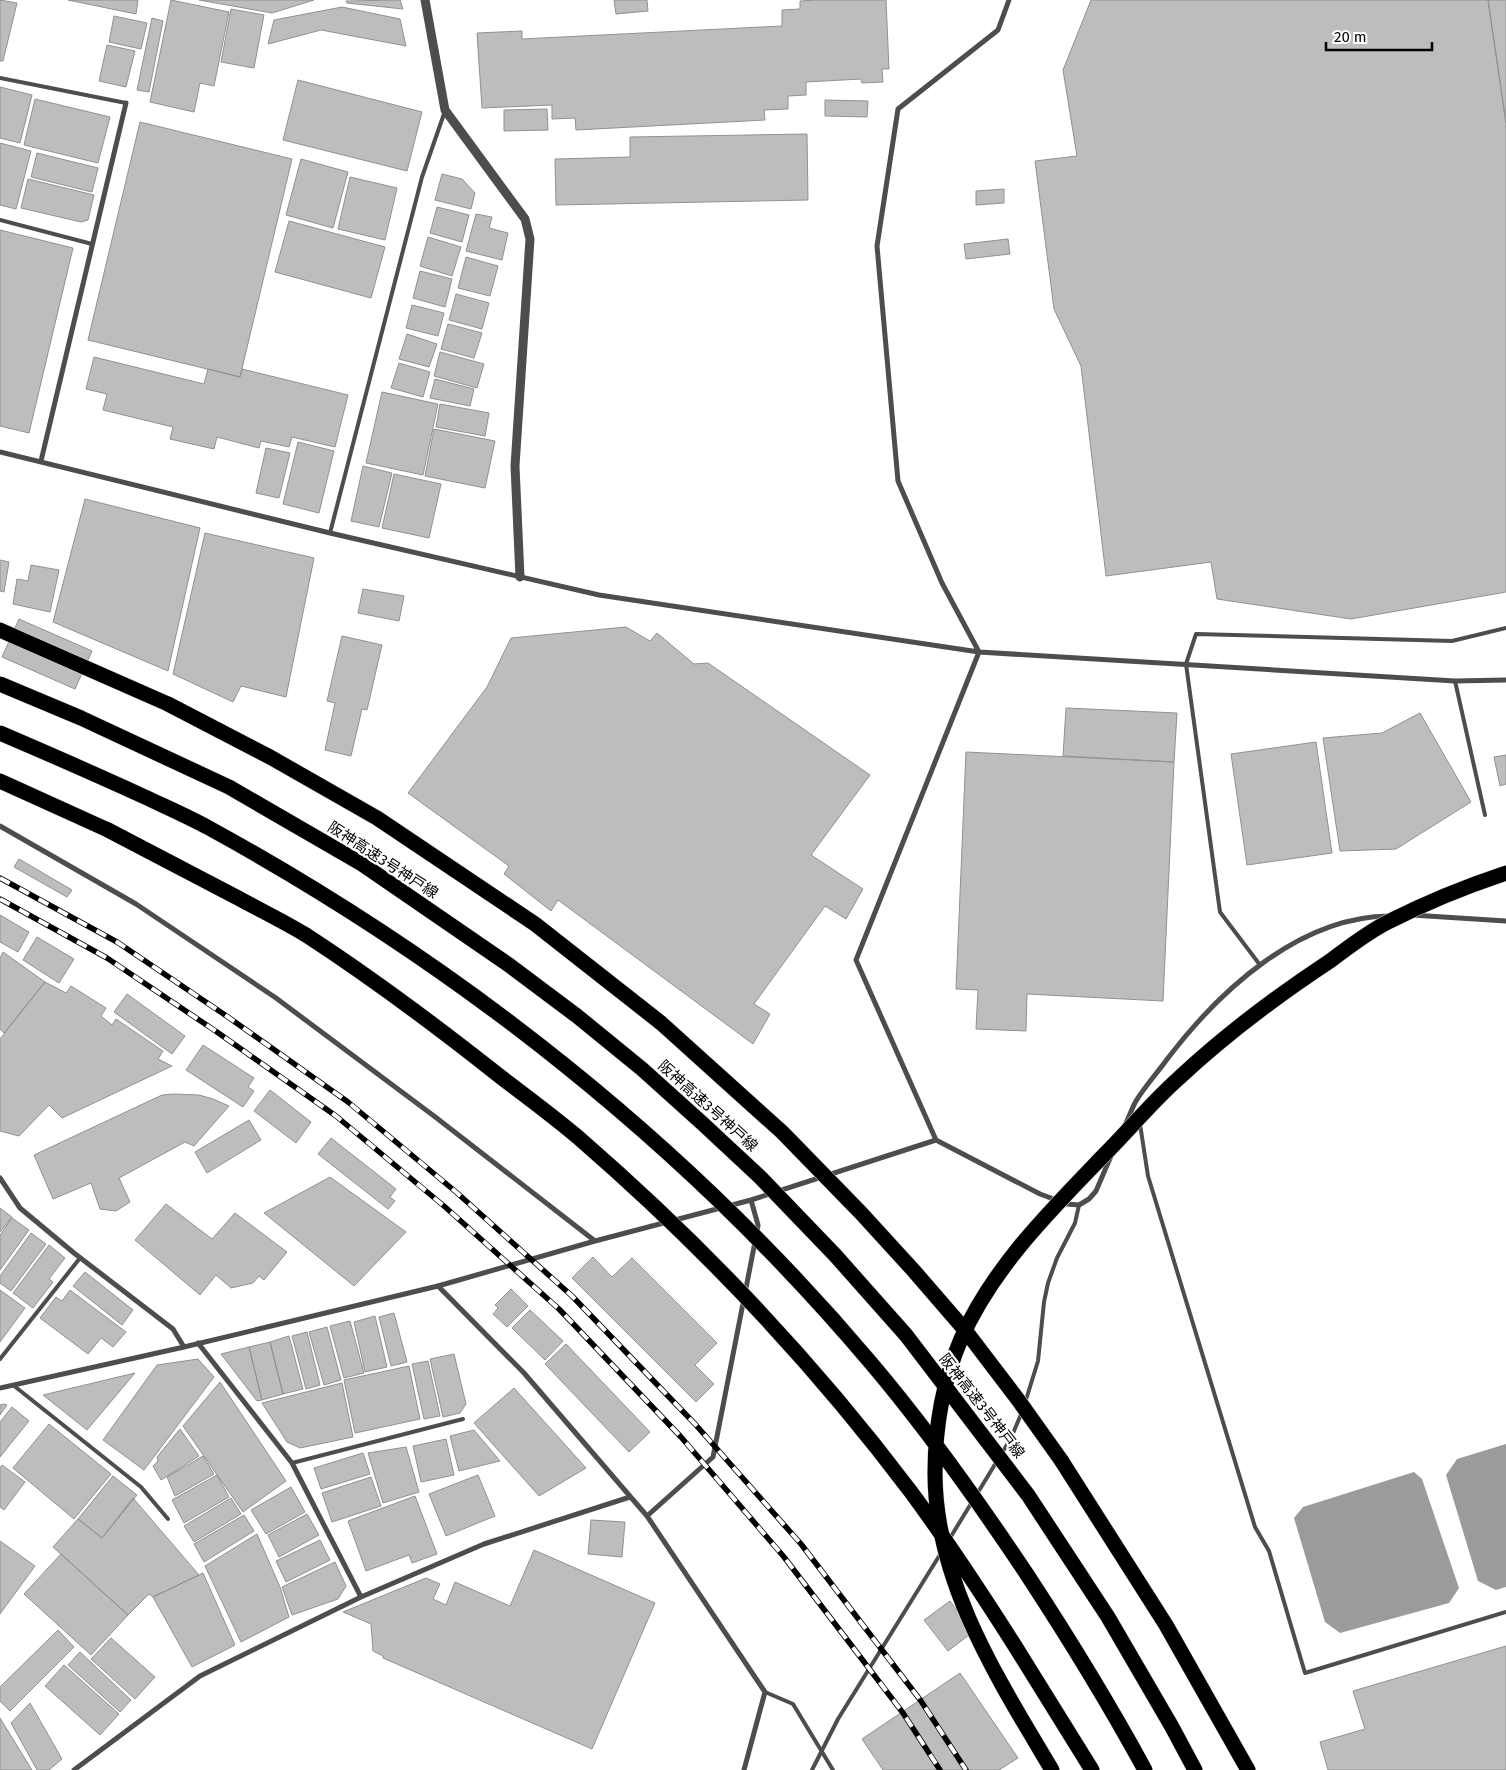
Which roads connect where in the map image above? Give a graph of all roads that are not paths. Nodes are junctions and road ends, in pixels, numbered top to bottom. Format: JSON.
{"nodes":[{"id":1,"x":425,"y":0,"type":"edge"},
{"id":2,"x":1009,"y":0,"type":"edge"},
{"id":3,"x":0,"y":78,"type":"edge"},
{"id":4,"x":126,"y":103,"type":"joint"},
{"id":5,"x":445,"y":110,"type":"junction"},
{"id":6,"x":0,"y":220,"type":"edge"},
{"id":7,"x":92,"y":244,"type":"junction"},
{"id":8,"x":0,"y":452,"type":"edge"},
{"id":9,"x":41,"y":461,"type":"junction"},
{"id":10,"x":330,"y":533,"type":"junction"},
{"id":11,"x":520,"y":577,"type":"junction"},
{"id":12,"x":1506,"y":628,"type":"edge"},
{"id":13,"x":0,"y":630,"type":"edge"},
{"id":14,"x":979,"y":652,"type":"junction"},
{"id":15,"x":1186,"y":664,"type":"junction"},
{"id":16,"x":1506,"y":680,"type":"edge"},
{"id":17,"x":1455,"y":681,"type":"junction"},
{"id":18,"x":0,"y":684,"type":"edge"},
{"id":19,"x":0,"y":734,"type":"edge"},
{"id":20,"x":0,"y":781,"type":"edge"},
{"id":21,"x":1485,"y":815,"type":"dead end"},
{"id":22,"x":0,"y":826,"type":"edge"},
{"id":23,"x":1506,"y":873,"type":"edge"},
{"id":24,"x":1506,"y":920,"type":"edge"},
{"id":25,"x":1260,"y":965,"type":"junction"},
{"id":26,"x":1137,"y":1100,"type":"junction"},
{"id":27,"x":936,"y":1140,"type":"junction"},
{"id":28,"x":0,"y":1178,"type":"edge"},
{"id":29,"x":751,"y":1200,"type":"junction"},
{"id":30,"x":1079,"y":1204,"type":"junction"},
{"id":31,"x":595,"y":1241,"type":"junction"},
{"id":32,"x":80,"y":1258,"type":"junction"},
{"id":33,"x":438,"y":1286,"type":"junction"},
{"id":34,"x":198,"y":1343,"type":"junction"},
{"id":35,"x":184,"y":1346,"type":"junction"},
{"id":36,"x":0,"y":1359,"type":"edge"},
{"id":37,"x":13,"y":1385,"type":"junction"},
{"id":38,"x":1,"y":1386,"type":"edge"},
{"id":39,"x":463,"y":1419,"type":"dead end"},
{"id":40,"x":292,"y":1463,"type":"junction"},
{"id":41,"x":630,"y":1497,"type":"junction"},
{"id":42,"x":647,"y":1516,"type":"junction"},
{"id":43,"x":168,"y":1519,"type":"dead end"},
{"id":44,"x":361,"y":1597,"type":"junction"},
{"id":45,"x":1506,"y":1612,"type":"edge"},
{"id":46,"x":764,"y":1692,"type":"junction"},
{"id":47,"x":821,"y":1750,"type":"junction"},
{"id":48,"x":74,"y":1770,"type":"edge"},
{"id":49,"x":744,"y":1770,"type":"edge"},
{"id":50,"x":812,"y":1770,"type":"edge"},
{"id":51,"x":833,"y":1770,"type":"edge"},
{"id":52,"x":1052,"y":1770,"type":"edge"},
{"id":53,"x":1092,"y":1770,"type":"edge"},
{"id":54,"x":1144,"y":1770,"type":"edge"},
{"id":55,"x":1194,"y":1770,"type":"edge"},
{"id":56,"x":1248,"y":1770,"type":"edge"}],
"edges":[{"from":1,"to":5,"type":"street"},
{"from":2,"to":14,"type":"street"},
{"from":3,"to":4,"type":"lane"},
{"from":4,"to":7,"type":"street"},
{"from":5,"to":10,"type":"lane"},
{"from":5,"to":11,"type":"street"},
{"from":6,"to":7,"type":"lane"},
{"from":7,"to":9,"type":"street"},
{"from":8,"to":9,"type":"street"},
{"from":9,"to":10,"type":"street"},
{"from":10,"to":11,"type":"street"},
{"from":11,"to":14,"type":"street"},
{"from":12,"to":15,"type":"lane"},
{"from":13,"to":56,"type":"highway","bridge":true},
{"from":14,"to":15,"type":"street"},
{"from":14,"to":27,"type":"street"},
{"from":15,"to":17,"type":"street"},
{"from":15,"to":25,"type":"lane"},
{"from":16,"to":17,"type":"street"},
{"from":17,"to":21,"type":"lane"},
{"from":18,"to":55,"type":"highway","name":"阪神高速3号神戸線","bridge":true},
{"from":19,"to":54,"type":"highway","bridge":true},
{"from":20,"to":53,"type":"highway","bridge":true},
{"from":22,"to":31,"type":"street"},
{"from":23,"to":52,"type":"highway","bridge":true},
{"from":24,"to":25,"type":"street"},
{"from":25,"to":26,"type":"street"},
{"from":26,"to":30,"type":"street"},
{"from":26,"to":45,"type":"lane"},
{"from":27,"to":29,"type":"street"},
{"from":27,"to":30,"type":"street"},
{"from":28,"to":32,"type":"street"},
{"from":29,"to":31,"type":"street"},
{"from":29,"to":42,"type":"street"},
{"from":30,"to":47,"type":"lane"},
{"from":31,"to":33,"type":"street"},
{"from":32,"to":35,"type":"street"},
{"from":32,"to":36,"type":"lane"},
{"from":33,"to":34,"type":"street"},
{"from":33,"to":41,"type":"street"},
{"from":34,"to":35,"type":"street"},
{"from":34,"to":40,"type":"street"},
{"from":35,"to":37,"type":"street"},
{"from":37,"to":38,"type":"street"},
{"from":37,"to":43,"type":"lane"},
{"from":39,"to":40,"type":"lane"},
{"from":40,"to":44,"type":"street"},
{"from":41,"to":42,"type":"street"},
{"from":41,"to":44,"type":"street"},
{"from":42,"to":46,"type":"street"},
{"from":44,"to":48,"type":"street"},
{"from":46,"to":47,"type":"lane"},
{"from":46,"to":49,"type":"street"},
{"from":47,"to":50,"type":"lane"},
{"from":47,"to":51,"type":"lane"}]}
